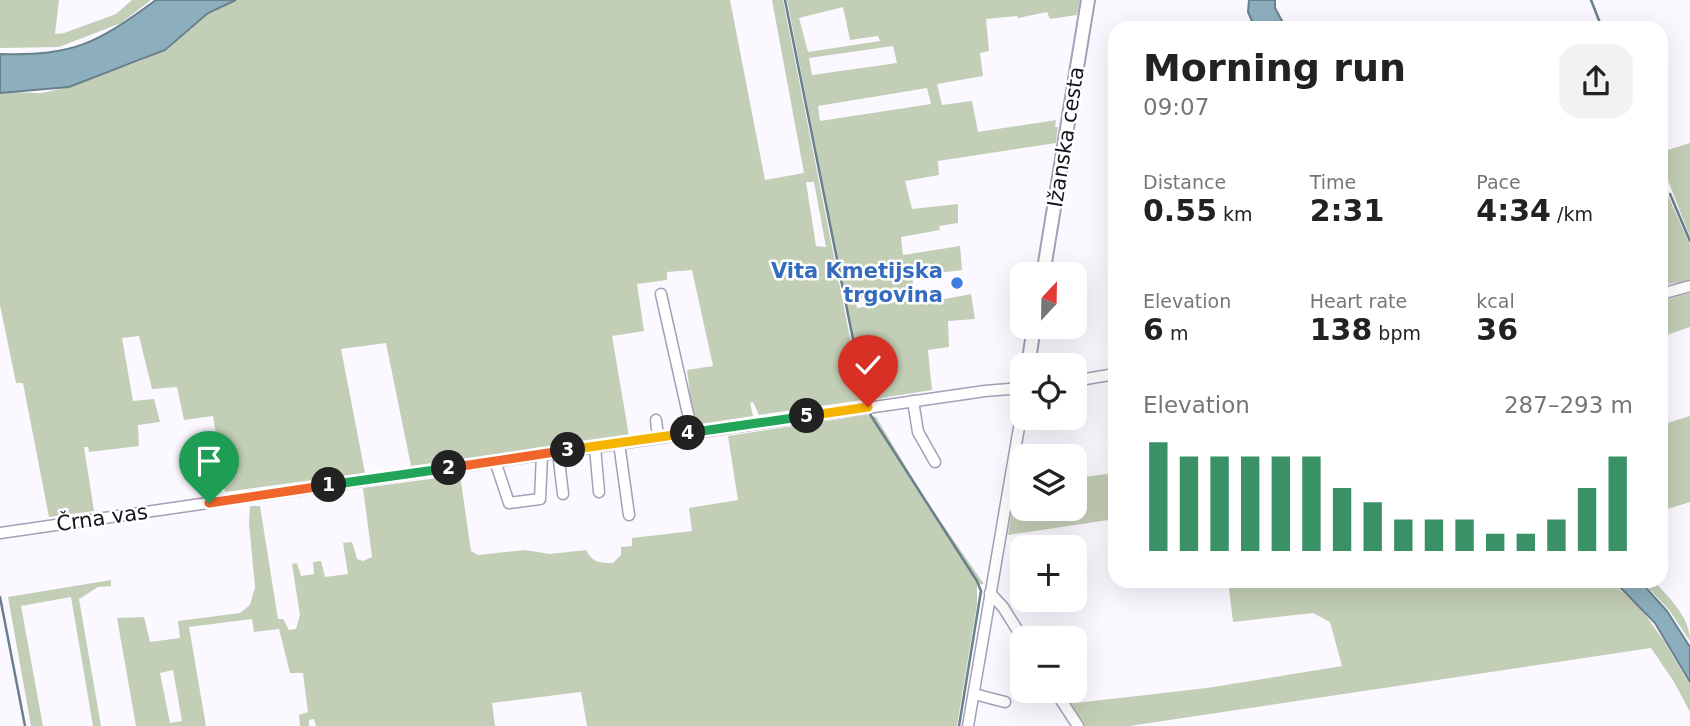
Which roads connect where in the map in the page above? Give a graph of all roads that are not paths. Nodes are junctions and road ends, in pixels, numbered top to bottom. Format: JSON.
{"nodes":[{"id":1,"x":1088,"y":0,"type":"edge"},
{"id":2,"x":1045,"y":262,"type":"edge"},
{"id":3,"x":1690,"y":286,"type":"edge"},
{"id":4,"x":1668,"y":292,"type":"edge"},
{"id":5,"x":661,"y":294,"type":"dead end"},
{"id":6,"x":1108,"y":375,"type":"edge"},
{"id":7,"x":1087,"y":379,"type":"edge"},
{"id":8,"x":1010,"y":389,"type":"edge"},
{"id":9,"x":914,"y":401,"type":"junction"},
{"id":10,"x":656,"y":419,"type":"dead end"},
{"id":11,"x":1019,"y":430,"type":"edge"},
{"id":12,"x":692,"y":432,"type":"junction"},
{"id":13,"x":658,"y":438,"type":"junction"},
{"id":14,"x":620,"y":443,"type":"junction"},
{"id":15,"x":594,"y":446,"type":"junction"},
{"id":16,"x":558,"y":452,"type":"junction"},
{"id":17,"x":542,"y":455,"type":"junction"},
{"id":18,"x":495,"y":461,"type":"junction"},
{"id":19,"x":936,"y":461,"type":"dead end"},
{"id":20,"x":599,"y":492,"type":"dead end"},
{"id":21,"x":563,"y":494,"type":"dead end"},
{"id":22,"x":629,"y":515,"type":"dead end"},
{"id":23,"x":0,"y":533,"type":"edge"},
{"id":24,"x":990,"y":593,"type":"junction"},
{"id":25,"x":1015,"y":626,"type":"edge"},
{"id":26,"x":974,"y":694,"type":"junction"},
{"id":27,"x":1005,"y":702,"type":"dead end"},
{"id":28,"x":1063,"y":703,"type":"edge"},
{"id":29,"x":968,"y":726,"type":"edge"},
{"id":30,"x":1078,"y":726,"type":"edge"}],
"edges":[{"from":1,"to":2,"type":"main road","name":"Ižanska cesta"},
{"from":3,"to":4,"type":"street"},
{"from":5,"to":12,"type":"street"},
{"from":6,"to":7,"type":"street"},
{"from":8,"to":9,"type":"street","name":"Črna vas"},
{"from":9,"to":12,"type":"street","name":"Črna vas"},
{"from":9,"to":19,"type":"street"},
{"from":10,"to":13,"type":"street"},
{"from":11,"to":24,"type":"street"},
{"from":12,"to":13,"type":"street","name":"Črna vas"},
{"from":13,"to":14,"type":"street","name":"Črna vas"},
{"from":14,"to":15,"type":"street","name":"Črna vas"},
{"from":14,"to":22,"type":"street"},
{"from":15,"to":16,"type":"street","name":"Črna vas"},
{"from":15,"to":20,"type":"street"},
{"from":16,"to":17,"type":"street","name":"Črna vas"},
{"from":16,"to":21,"type":"street"},
{"from":17,"to":18,"type":"street","name":"Črna vas"},
{"from":17,"to":18,"type":"street"},
{"from":18,"to":23,"type":"street","name":"Črna vas"},
{"from":24,"to":25,"type":"street"},
{"from":24,"to":26,"type":"street"},
{"from":26,"to":27,"type":"street"},
{"from":26,"to":29,"type":"street"},
{"from":28,"to":30,"type":"street"}]}
